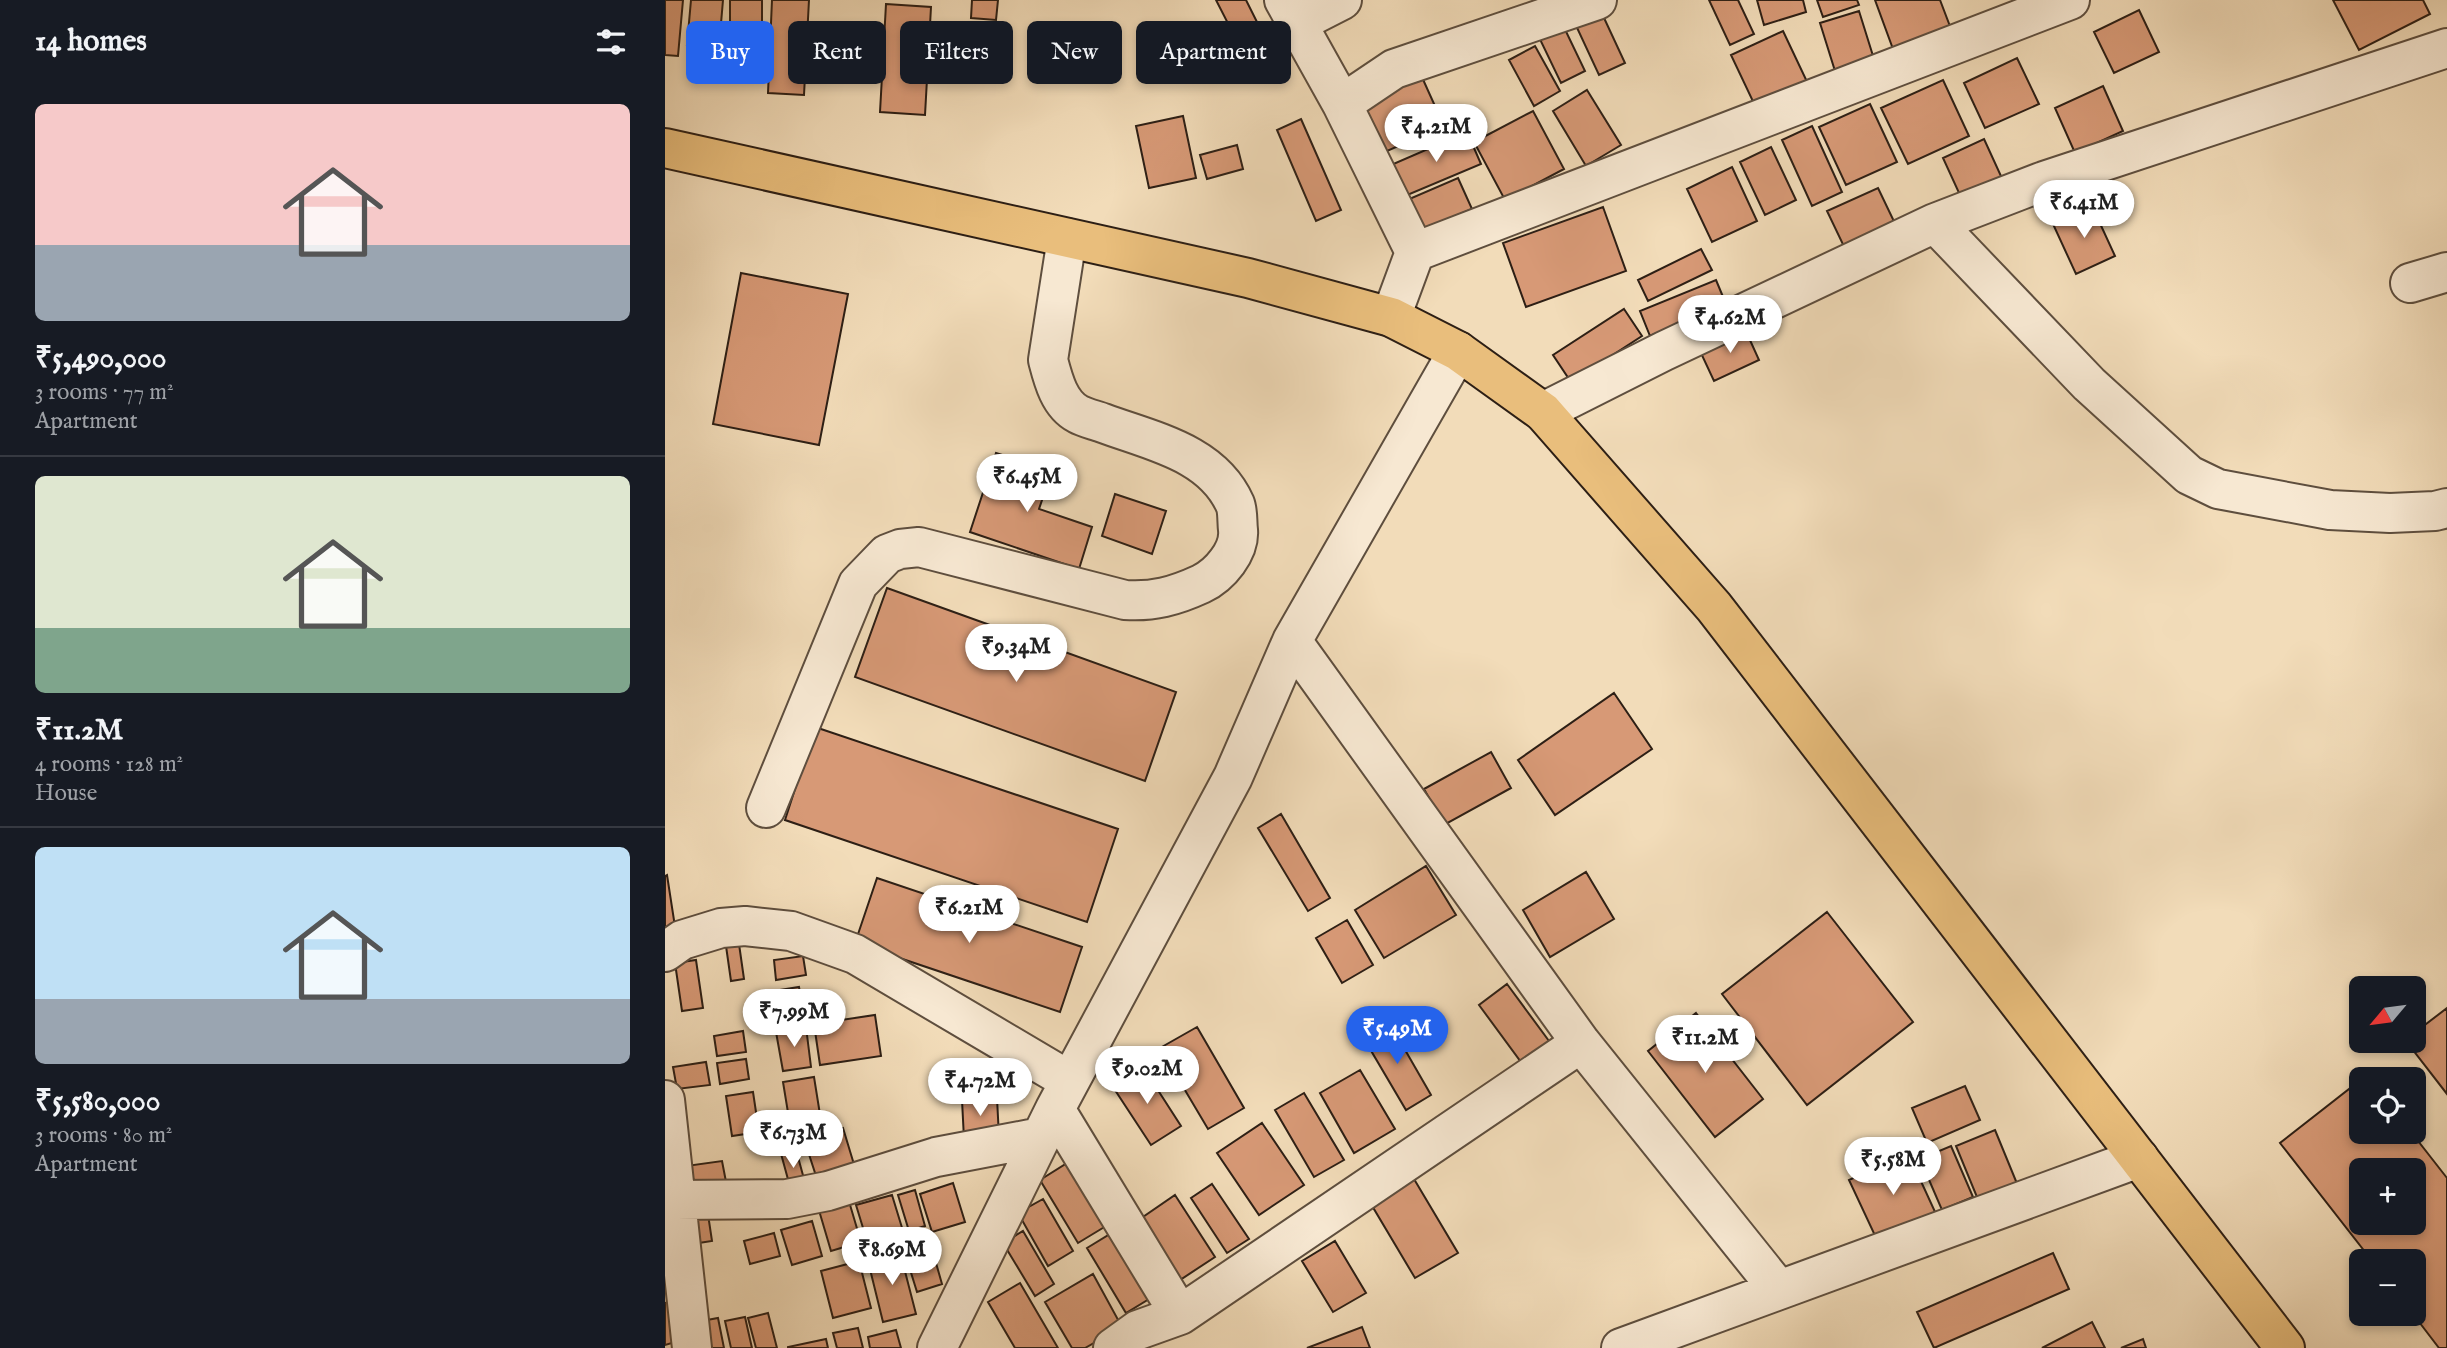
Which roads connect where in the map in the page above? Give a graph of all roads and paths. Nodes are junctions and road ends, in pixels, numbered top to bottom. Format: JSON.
{"nodes":[{"id":1,"x":1342,"y":0,"type":"edge"},
{"id":2,"x":1597,"y":0,"type":"edge"},
{"id":3,"x":2070,"y":0,"type":"edge"},
{"id":4,"x":1290,"y":11,"type":"edge"},
{"id":5,"x":2447,"y":48,"type":"edge"},
{"id":6,"x":1342,"y":104,"type":"junction"},
{"id":7,"x":665,"y":148,"type":"edge"},
{"id":8,"x":1935,"y":223,"type":"junction"},
{"id":9,"x":1067,"y":238,"type":"junction"},
{"id":10,"x":1415,"y":252,"type":"junction"},
{"id":11,"x":2447,"y":272,"type":"edge"},
{"id":12,"x":2410,"y":283,"type":"dead end"},
{"id":13,"x":1391,"y":317,"type":"junction"},
{"id":14,"x":1458,"y":351,"type":"junction"},
{"id":15,"x":1543,"y":412,"type":"junction"},
{"id":16,"x":2447,"y":508,"type":"edge"},
{"id":17,"x":1292,"y":641,"type":"junction"},
{"id":18,"x":766,"y":808,"type":"dead end"},
{"id":19,"x":665,"y":952,"type":"edge"},
{"id":20,"x":1581,"y":1043,"type":"junction"},
{"id":21,"x":665,"y":1100,"type":"edge"},
{"id":22,"x":1055,"y":1109,"type":"junction"},
{"id":23,"x":2139,"y":1158,"type":"junction"},
{"id":24,"x":676,"y":1200,"type":"junction"},
{"id":25,"x":1779,"y":1290,"type":"junction"},
{"id":26,"x":1180,"y":1315,"type":"junction"},
{"id":27,"x":1132,"y":1342,"type":"edge"},
{"id":28,"x":692,"y":1348,"type":"edge"},
{"id":29,"x":937,"y":1348,"type":"edge"},
{"id":30,"x":1621,"y":1348,"type":"edge"},
{"id":31,"x":2285,"y":1348,"type":"edge"}],
"edges":[{"from":1,"to":4,"type":"street"},
{"from":2,"to":6,"type":"street"},
{"from":3,"to":10,"type":"street"},
{"from":4,"to":6,"type":"street"},
{"from":5,"to":8,"type":"street"},
{"from":6,"to":10,"type":"street"},
{"from":7,"to":9,"type":"main road"},
{"from":8,"to":15,"type":"street"},
{"from":8,"to":16,"type":"street"},
{"from":9,"to":13,"type":"main road"},
{"from":9,"to":18,"type":"street"},
{"from":10,"to":13,"type":"street"},
{"from":11,"to":12,"type":"street"},
{"from":13,"to":14,"type":"main road"},
{"from":14,"to":15,"type":"main road"},
{"from":14,"to":17,"type":"street"},
{"from":15,"to":23,"type":"main road"},
{"from":17,"to":20,"type":"street"},
{"from":17,"to":22,"type":"street"},
{"from":19,"to":22,"type":"street"},
{"from":20,"to":25,"type":"street"},
{"from":20,"to":26,"type":"street"},
{"from":21,"to":24,"type":"street"},
{"from":22,"to":24,"type":"street"},
{"from":22,"to":26,"type":"street"},
{"from":22,"to":29,"type":"street"},
{"from":23,"to":25,"type":"street"},
{"from":23,"to":31,"type":"main road"},
{"from":24,"to":28,"type":"street"},
{"from":25,"to":30,"type":"street"},
{"from":26,"to":27,"type":"street"}]}
